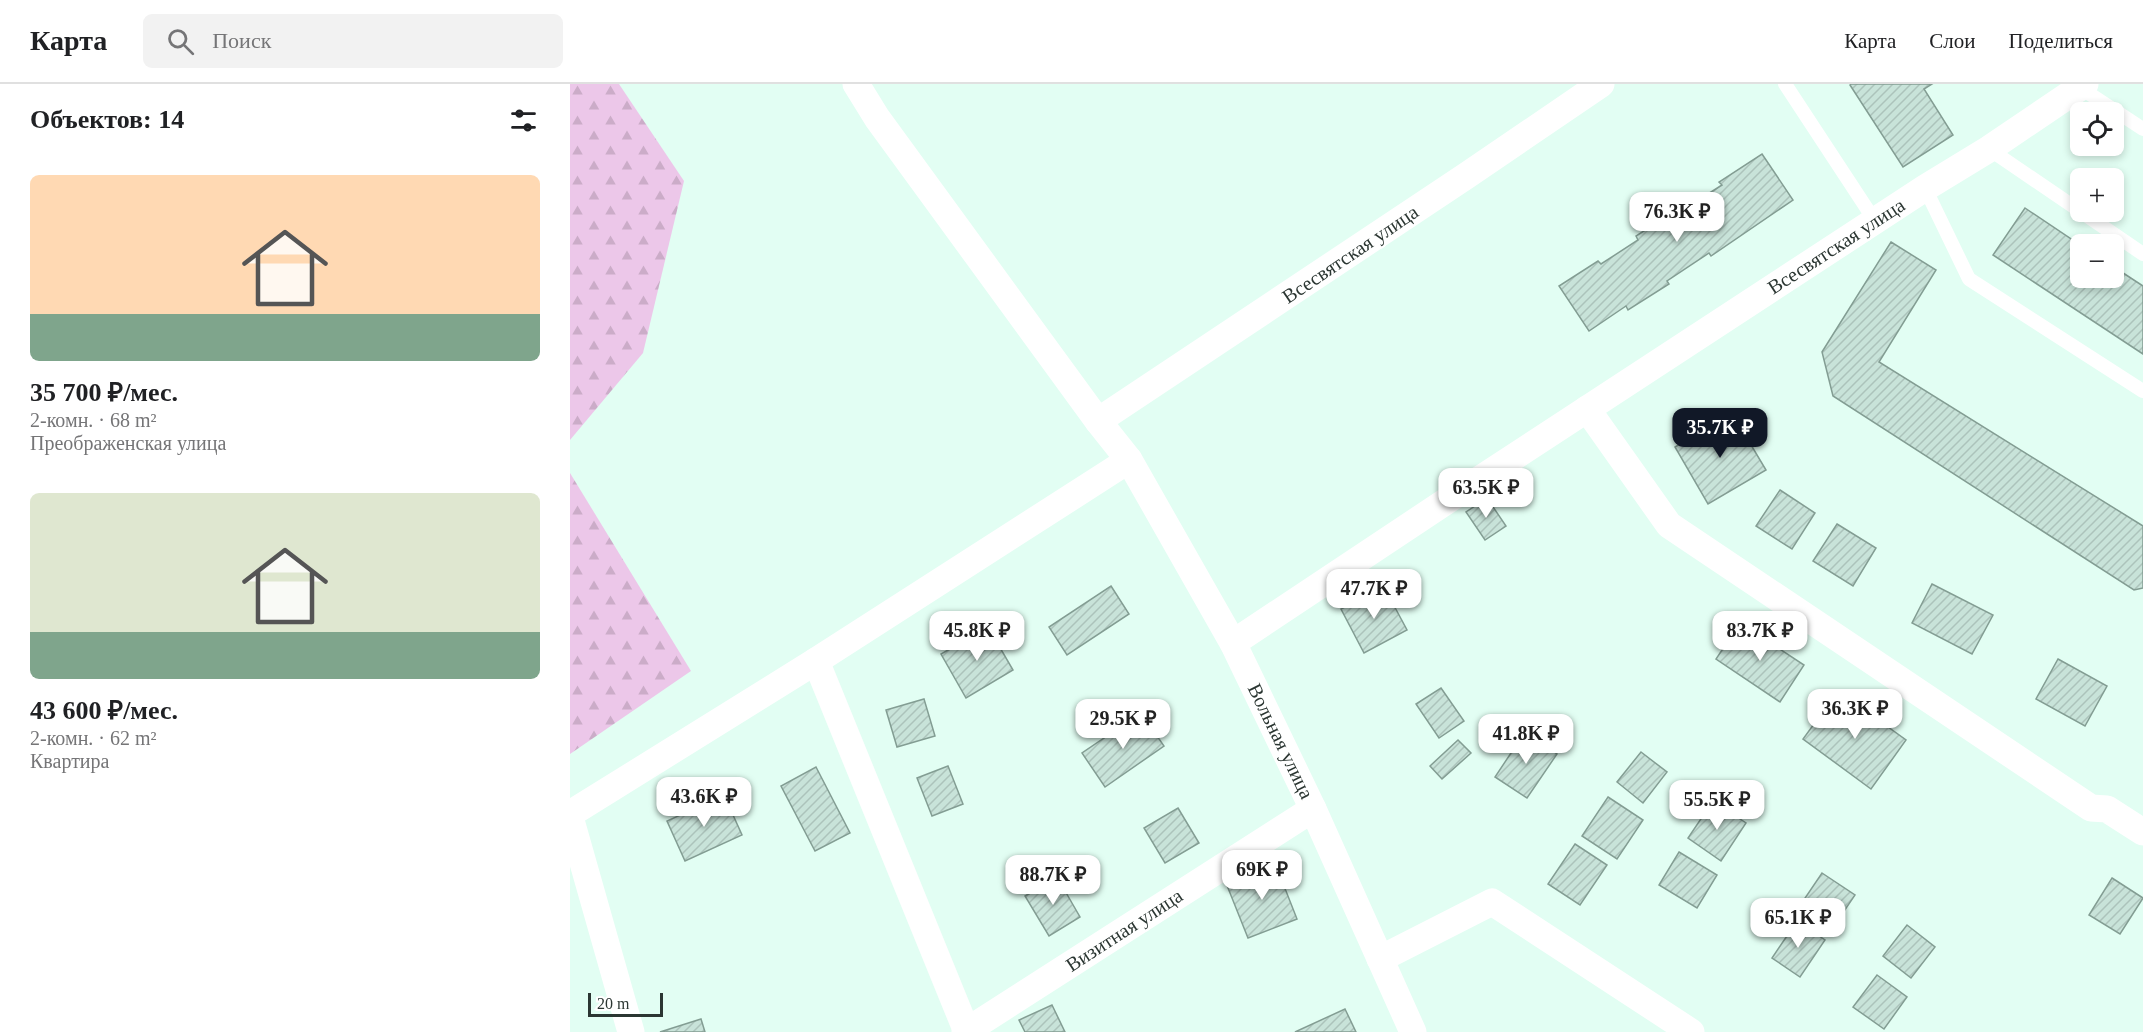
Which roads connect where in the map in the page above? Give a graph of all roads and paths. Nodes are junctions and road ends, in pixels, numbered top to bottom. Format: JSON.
{"nodes":[{"id":1,"x":856,"y":84,"type":"edge"},
{"id":2,"x":1601,"y":84,"type":"edge"},
{"id":3,"x":1785,"y":84,"type":"edge"},
{"id":4,"x":2082,"y":86,"type":"edge"},
{"id":5,"x":2143,"y":129,"type":"edge"},
{"id":6,"x":1989,"y":149,"type":"junction"},
{"id":7,"x":1925,"y":188,"type":"junction"},
{"id":8,"x":1875,"y":220,"type":"junction"},
{"id":9,"x":2143,"y":254,"type":"edge"},
{"id":10,"x":2143,"y":391,"type":"edge"},
{"id":11,"x":1587,"y":409,"type":"junction"},
{"id":12,"x":1098,"y":421,"type":"junction"},
{"id":13,"x":1129,"y":460,"type":"junction"},
{"id":14,"x":1233,"y":644,"type":"junction"},
{"id":15,"x":816,"y":662,"type":"junction"},
{"id":16,"x":1313,"y":809,"type":"junction"},
{"id":17,"x":570,"y":816,"type":"edge"},
{"id":18,"x":2143,"y":832,"type":"edge"},
{"id":19,"x":1380,"y":959,"type":"junction"},
{"id":20,"x":630,"y":1032,"type":"edge"},
{"id":21,"x":966,"y":1032,"type":"edge"},
{"id":22,"x":1413,"y":1032,"type":"edge"},
{"id":23,"x":1691,"y":1032,"type":"edge"}],
"edges":[{"from":1,"to":12,"type":"street","name":"Вольная улица"},
{"from":2,"to":12,"type":"street","name":"Всесвятская улица"},
{"from":3,"to":8,"type":"lane"},
{"from":4,"to":5,"type":"lane"},
{"from":4,"to":6,"type":"street","name":"Всесвятская улица"},
{"from":6,"to":7,"type":"street","name":"Всесвятская улица"},
{"from":6,"to":9,"type":"lane"},
{"from":7,"to":8,"type":"street","name":"Всесвятская улица"},
{"from":7,"to":10,"type":"lane"},
{"from":8,"to":11,"type":"street","name":"Всесвятская улица"},
{"from":11,"to":14,"type":"street","name":"Всесвятская улица"},
{"from":11,"to":18,"type":"street"},
{"from":12,"to":13,"type":"street","name":"Вольная улица"},
{"from":13,"to":14,"type":"street","name":"Вольная улица"},
{"from":13,"to":15,"type":"street"},
{"from":14,"to":16,"type":"street","name":"Вольная улица"},
{"from":15,"to":17,"type":"street"},
{"from":15,"to":21,"type":"street"},
{"from":16,"to":19,"type":"street","name":"Вольная улица"},
{"from":16,"to":21,"type":"street","name":"Визитная улица"},
{"from":17,"to":20,"type":"street"},
{"from":19,"to":22,"type":"street","name":"Вольная улица"},
{"from":19,"to":23,"type":"street"}]}
